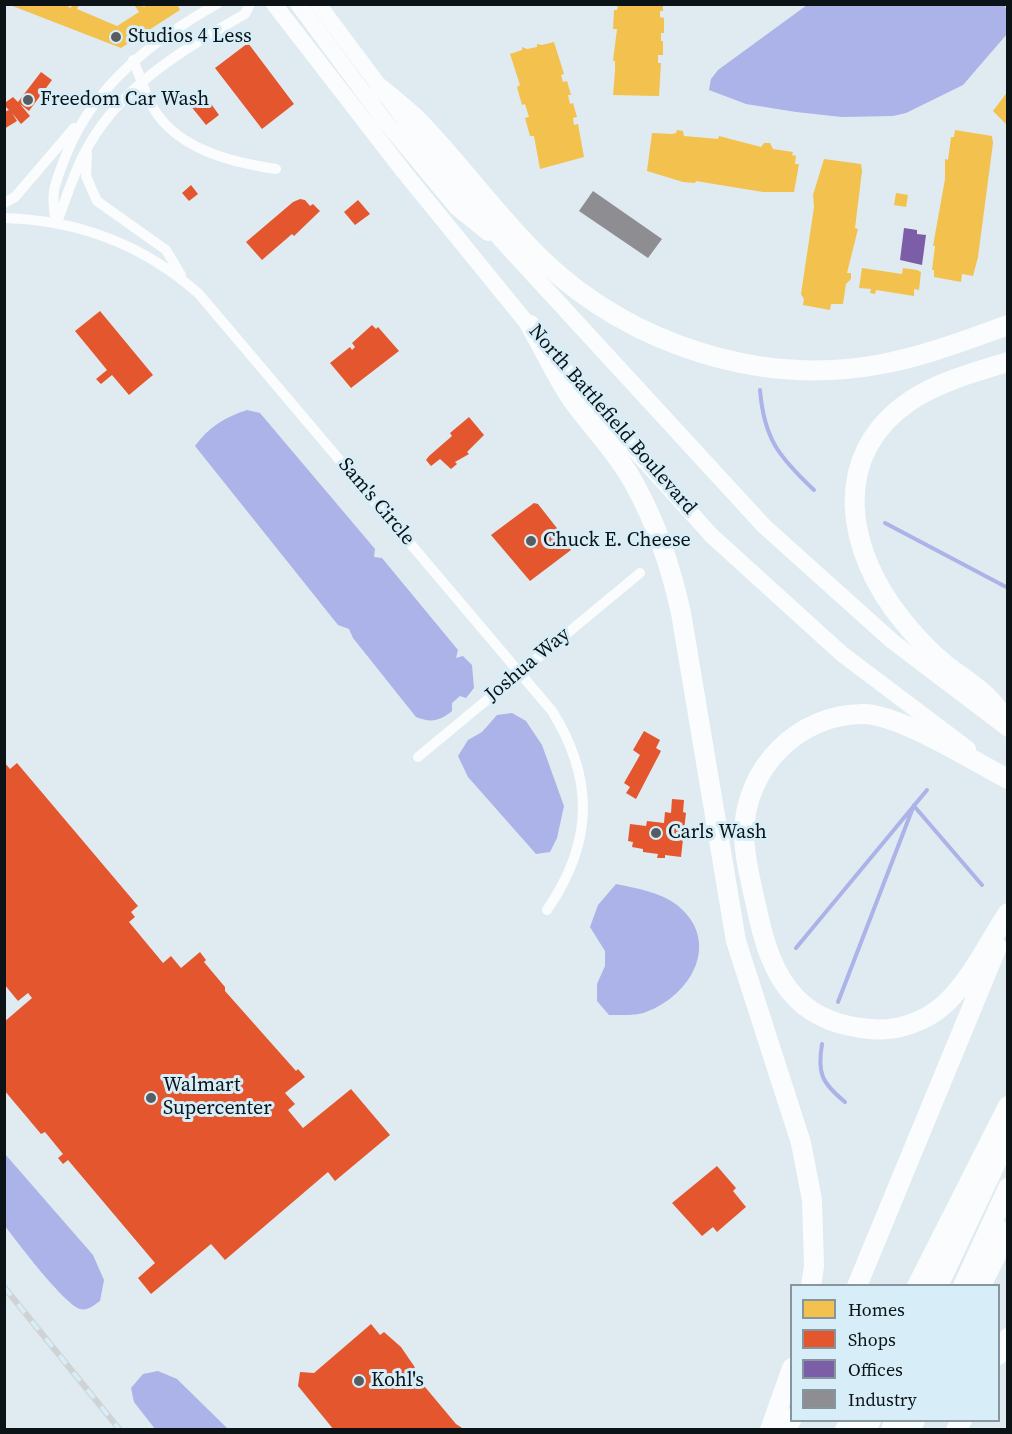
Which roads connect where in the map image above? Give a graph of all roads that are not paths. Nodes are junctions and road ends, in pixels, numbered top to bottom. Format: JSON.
{"nodes":[{"id":1,"x":217,"y":4,"type":"edge"},
{"id":2,"x":250,"y":4,"type":"edge"},
{"id":3,"x":274,"y":4,"type":"edge"},
{"id":4,"x":298,"y":4,"type":"edge"},
{"id":5,"x":318,"y":4,"type":"edge"},
{"id":6,"x":133,"y":60,"type":"junction"},
{"id":7,"x":142,"y":81,"type":"junction"},
{"id":8,"x":381,"y":89,"type":"junction"},
{"id":9,"x":86,"y":114,"type":"junction"},
{"id":10,"x":88,"y":149,"type":"junction"},
{"id":11,"x":276,"y":169,"type":"dead end"},
{"id":12,"x":4,"y":203,"type":"edge"},
{"id":13,"x":4,"y":218,"type":"edge"},
{"id":14,"x":57,"y":222,"type":"junction"},
{"id":15,"x":502,"y":241,"type":"junction"},
{"id":16,"x":184,"y":281,"type":"junction"},
{"id":17,"x":531,"y":325,"type":"junction"},
{"id":18,"x":1008,"y":325,"type":"edge"},
{"id":19,"x":1008,"y":362,"type":"edge"},
{"id":20,"x":640,"y":573,"type":"dead end"},
{"id":21,"x":520,"y":671,"type":"junction"},
{"id":22,"x":1008,"y":722,"type":"edge"},
{"id":23,"x":1008,"y":729,"type":"edge"},
{"id":24,"x":418,"y":757,"type":"dead end"},
{"id":25,"x":1008,"y":778,"type":"edge"},
{"id":26,"x":547,"y":910,"type":"dead end"},
{"id":27,"x":1008,"y":913,"type":"edge"},
{"id":28,"x":1008,"y":922,"type":"edge"},
{"id":29,"x":1008,"y":1106,"type":"edge"},
{"id":30,"x":1008,"y":1137,"type":"edge"},
{"id":31,"x":1008,"y":1188,"type":"edge"},
{"id":32,"x":1008,"y":1231,"type":"edge"},
{"id":33,"x":811,"y":1284,"type":"edge"},
{"id":34,"x":858,"y":1284,"type":"edge"},
{"id":35,"x":918,"y":1284,"type":"edge"},
{"id":36,"x":939,"y":1284,"type":"edge"},
{"id":37,"x":964,"y":1284,"type":"edge"},
{"id":38,"x":982,"y":1284,"type":"edge"},
{"id":39,"x":1008,"y":1338,"type":"edge"},
{"id":40,"x":1000,"y":1353,"type":"edge"},
{"id":41,"x":790,"y":1374,"type":"edge"},
{"id":42,"x":770,"y":1430,"type":"edge"}],
"edges":[{"from":1,"to":6,"type":"street"},
{"from":2,"to":7,"type":"street"},
{"from":3,"to":17,"type":"main road","name":"North Battlefield Boulevard"},
{"from":4,"to":15,"type":"main road"},
{"from":5,"to":8,"type":"main road","name":"North Battlefield Boulevard"},
{"from":6,"to":7,"type":"street"},
{"from":6,"to":9,"type":"street"},
{"from":7,"to":10,"type":"street"},
{"from":7,"to":11,"type":"street"},
{"from":8,"to":15,"type":"main road","name":"North Battlefield Boulevard"},
{"from":8,"to":18,"type":"highway"},
{"from":9,"to":12,"type":"street"},
{"from":9,"to":14,"type":"street"},
{"from":10,"to":14,"type":"street"},
{"from":10,"to":16,"type":"street"},
{"from":13,"to":14,"type":"street","name":"Sam's Circle"},
{"from":14,"to":16,"type":"street","name":"Sam's Circle"},
{"from":15,"to":23,"type":"main road","name":"North Battlefield Boulevard"},
{"from":16,"to":21,"type":"street","name":"Sam's Circle"},
{"from":17,"to":25,"type":"main road","name":"North Battlefield Boulevard"},
{"from":17,"to":33,"type":"highway"},
{"from":19,"to":22,"type":"highway"},
{"from":20,"to":21,"type":"street","name":"Joshua Way"},
{"from":21,"to":24,"type":"street","name":"Joshua Way"},
{"from":21,"to":26,"type":"street","name":"Sam's Circle"},
{"from":25,"to":27,"type":"highway"},
{"from":28,"to":34,"type":"highway"},
{"from":29,"to":35,"type":"highway"},
{"from":30,"to":36,"type":"highway"},
{"from":31,"to":37,"type":"highway"},
{"from":32,"to":38,"type":"highway"},
{"from":39,"to":40,"type":"highway"},
{"from":41,"to":42,"type":"highway"}]}
